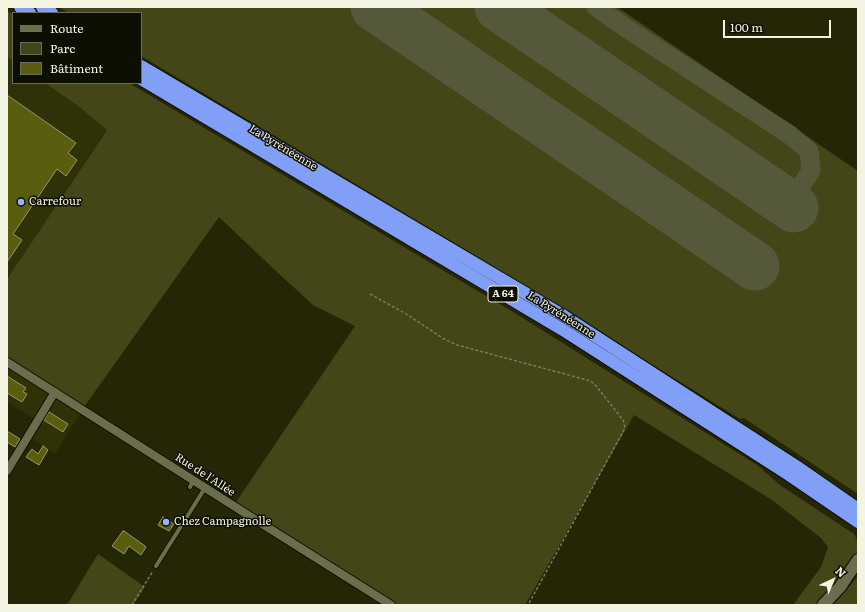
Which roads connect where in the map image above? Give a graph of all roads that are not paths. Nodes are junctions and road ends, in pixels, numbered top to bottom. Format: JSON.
{"nodes":[{"id":1,"x":142,"y":67,"type":"edge"},
{"id":2,"x":142,"y":80,"type":"edge"},
{"id":3,"x":7,"y":362,"type":"edge"},
{"id":4,"x":55,"y":392,"type":"junction"},
{"id":5,"x":8,"y":466,"type":"edge"},
{"id":6,"x":205,"y":488,"type":"junction"},
{"id":7,"x":858,"y":509,"type":"edge"},
{"id":8,"x":858,"y":522,"type":"edge"},
{"id":9,"x":858,"y":560,"type":"edge"},
{"id":10,"x":156,"y":566,"type":"road end"},
{"id":11,"x":391,"y":605,"type":"edge"},
{"id":12,"x":823,"y":605,"type":"edge"}],
"edges":[{"from":1,"to":7,"type":"highway","name":"La Pyrénéenne","number":"A 64"},
{"from":2,"to":8,"type":"highway","name":"La Pyrénéenne","number":"A 64"},
{"from":3,"to":4,"type":"street","name":"Rue de l'Allée"},
{"from":4,"to":5,"type":"street"},
{"from":4,"to":6,"type":"street","name":"Rue de l'Allée"},
{"from":6,"to":10,"type":"lane"},
{"from":6,"to":11,"type":"street","name":"Rue de l'Allée"},
{"from":9,"to":12,"type":"street"}]}
